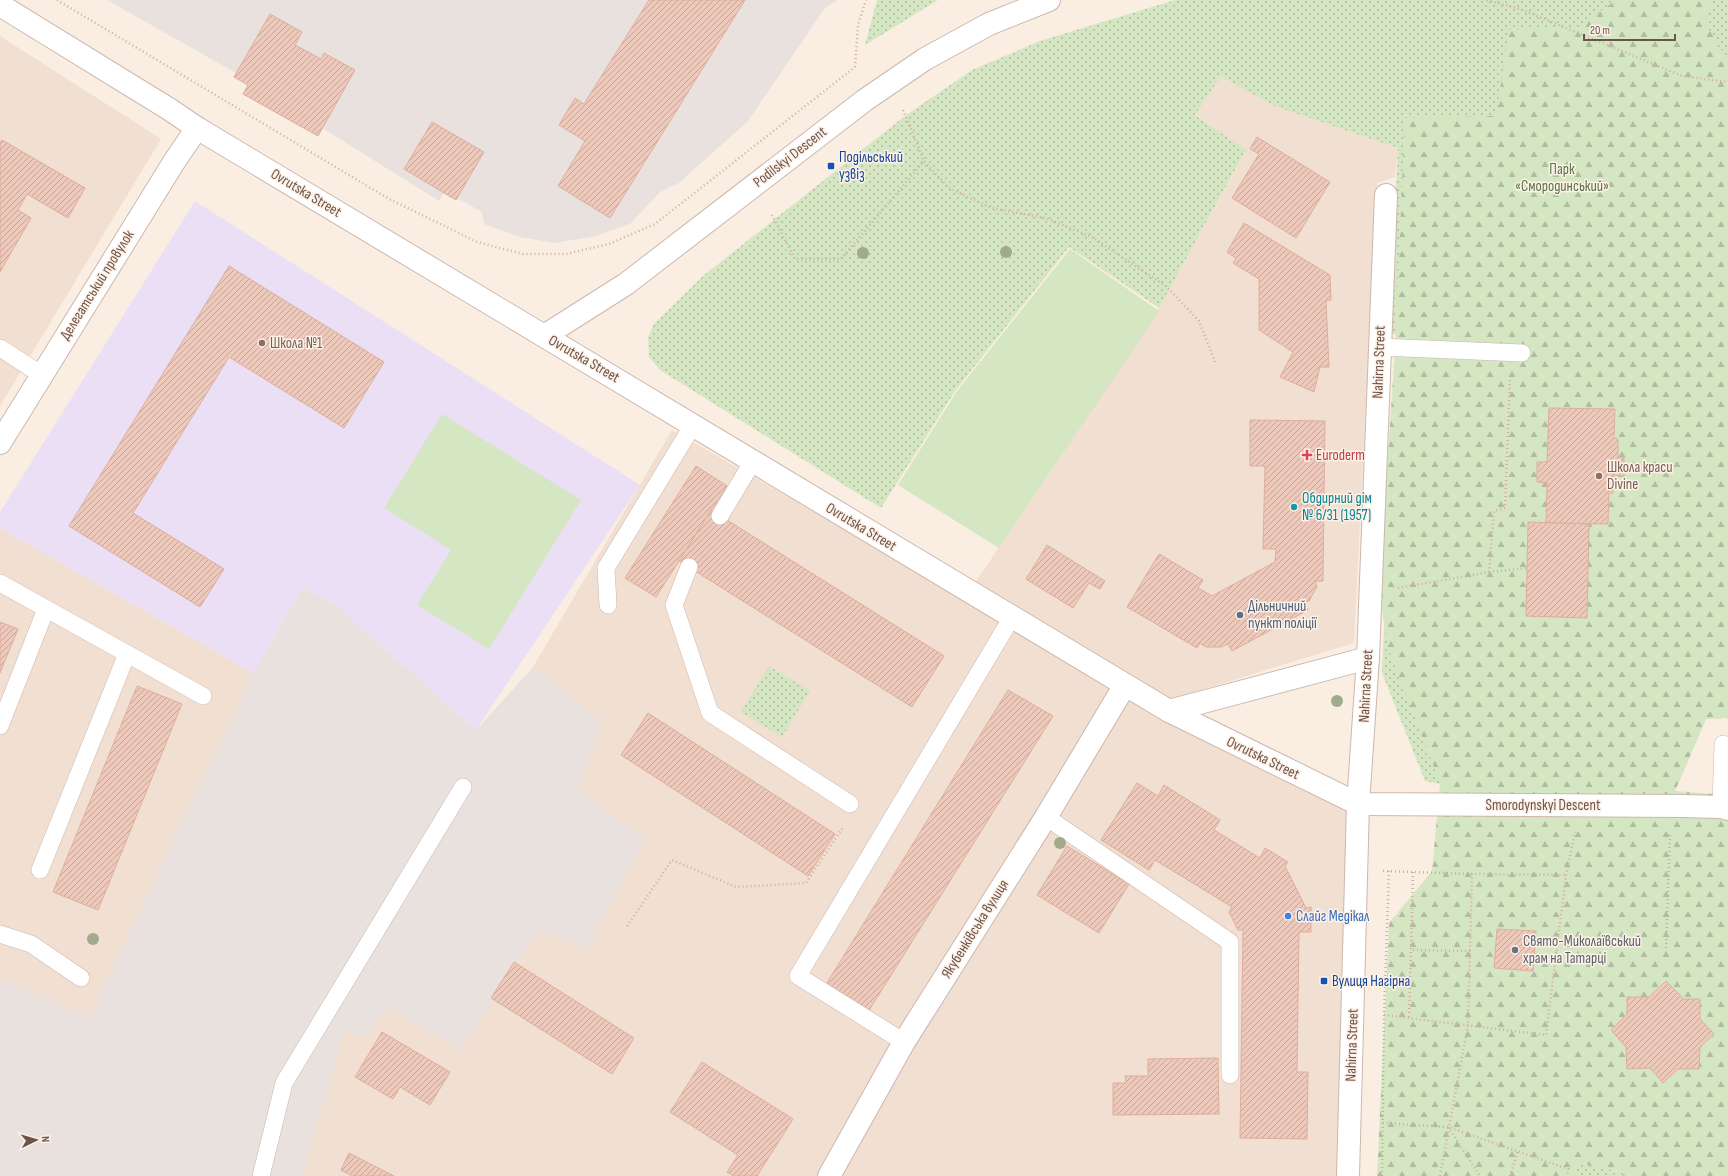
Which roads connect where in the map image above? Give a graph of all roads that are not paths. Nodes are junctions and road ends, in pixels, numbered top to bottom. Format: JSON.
{"nodes":[{"id":1,"x":1049,"y":0,"type":"edge"},
{"id":2,"x":0,"y":5,"type":"edge"},
{"id":3,"x":197,"y":128,"type":"junction"},
{"id":4,"x":1386,"y":195,"type":"dead end"},
{"id":5,"x":544,"y":336,"type":"junction"},
{"id":6,"x":1380,"y":347,"type":"junction"},
{"id":7,"x":0,"y":348,"type":"edge"},
{"id":8,"x":1517,"y":353,"type":"road end"},
{"id":9,"x":42,"y":375,"type":"junction"},
{"id":10,"x":693,"y":425,"type":"junction"},
{"id":11,"x":0,"y":444,"type":"edge"},
{"id":12,"x":752,"y":461,"type":"junction"},
{"id":13,"x":720,"y":516,"type":"dead end"},
{"id":14,"x":689,"y":567,"type":"dead end"},
{"id":15,"x":0,"y":583,"type":"edge"},
{"id":16,"x":608,"y":605,"type":"dead end"},
{"id":17,"x":46,"y":609,"type":"junction"},
{"id":18,"x":1012,"y":617,"type":"junction"},
{"id":19,"x":127,"y":654,"type":"junction"},
{"id":20,"x":1368,"y":658,"type":"junction"},
{"id":21,"x":1125,"y":686,"type":"junction"},
{"id":22,"x":203,"y":696,"type":"dead end"},
{"id":23,"x":1169,"y":711,"type":"junction"},
{"id":24,"x":0,"y":726,"type":"edge"},
{"id":25,"x":1723,"y":744,"type":"dead end"},
{"id":26,"x":463,"y":787,"type":"dead end"},
{"id":27,"x":850,"y":804,"type":"dead end"},
{"id":28,"x":1358,"y":804,"type":"junction"},
{"id":29,"x":1725,"y":808,"type":"edge"},
{"id":30,"x":1046,"y":817,"type":"junction"},
{"id":31,"x":40,"y":870,"type":"dead end"},
{"id":32,"x":0,"y":934,"type":"edge"},
{"id":33,"x":81,"y":978,"type":"dead end"},
{"id":34,"x":904,"y":1042,"type":"junction"},
{"id":35,"x":1230,"y":1075,"type":"dead end"},
{"id":36,"x":261,"y":1176,"type":"edge"},
{"id":37,"x":829,"y":1176,"type":"edge"},
{"id":38,"x":1348,"y":1176,"type":"edge"}],
"edges":[{"from":1,"to":5,"type":"street","name":"Podilskyi Descent"},
{"from":2,"to":3,"type":"street","name":"Ovrutska Street"},
{"from":3,"to":5,"type":"street","name":"Ovrutska Street"},
{"from":3,"to":9,"type":"street","name":"Делегатський провулок"},
{"from":4,"to":6,"type":"street","name":"Nahirna Street"},
{"from":5,"to":10,"type":"street","name":"Ovrutska Street"},
{"from":6,"to":8,"type":"lane"},
{"from":6,"to":20,"type":"street","name":"Nahirna Street"},
{"from":7,"to":9,"type":"lane"},
{"from":9,"to":11,"type":"street","name":"Делегатський провулок"},
{"from":10,"to":12,"type":"street","name":"Ovrutska Street"},
{"from":10,"to":16,"type":"lane"},
{"from":12,"to":13,"type":"lane"},
{"from":12,"to":18,"type":"street","name":"Ovrutska Street"},
{"from":14,"to":27,"type":"lane"},
{"from":15,"to":17,"type":"lane"},
{"from":17,"to":19,"type":"lane"},
{"from":17,"to":24,"type":"lane"},
{"from":18,"to":21,"type":"street","name":"Ovrutska Street"},
{"from":18,"to":34,"type":"lane"},
{"from":19,"to":22,"type":"lane"},
{"from":19,"to":31,"type":"lane"},
{"from":20,"to":23,"type":"street"},
{"from":20,"to":28,"type":"street","name":"Nahirna Street"},
{"from":21,"to":23,"type":"street","name":"Ovrutska Street"},
{"from":21,"to":30,"type":"street","name":"Якубенківська вулиця"},
{"from":23,"to":28,"type":"street","name":"Ovrutska Street"},
{"from":25,"to":29,"type":"lane"},
{"from":26,"to":36,"type":"lane"},
{"from":28,"to":29,"type":"street","name":"Smorodynskyi Descent"},
{"from":28,"to":38,"type":"street","name":"Nahirna Street"},
{"from":30,"to":34,"type":"street","name":"Якубенківська вулиця"},
{"from":30,"to":35,"type":"lane"},
{"from":32,"to":33,"type":"lane"},
{"from":34,"to":37,"type":"street","name":"Якубенківська вулиця"}]}
